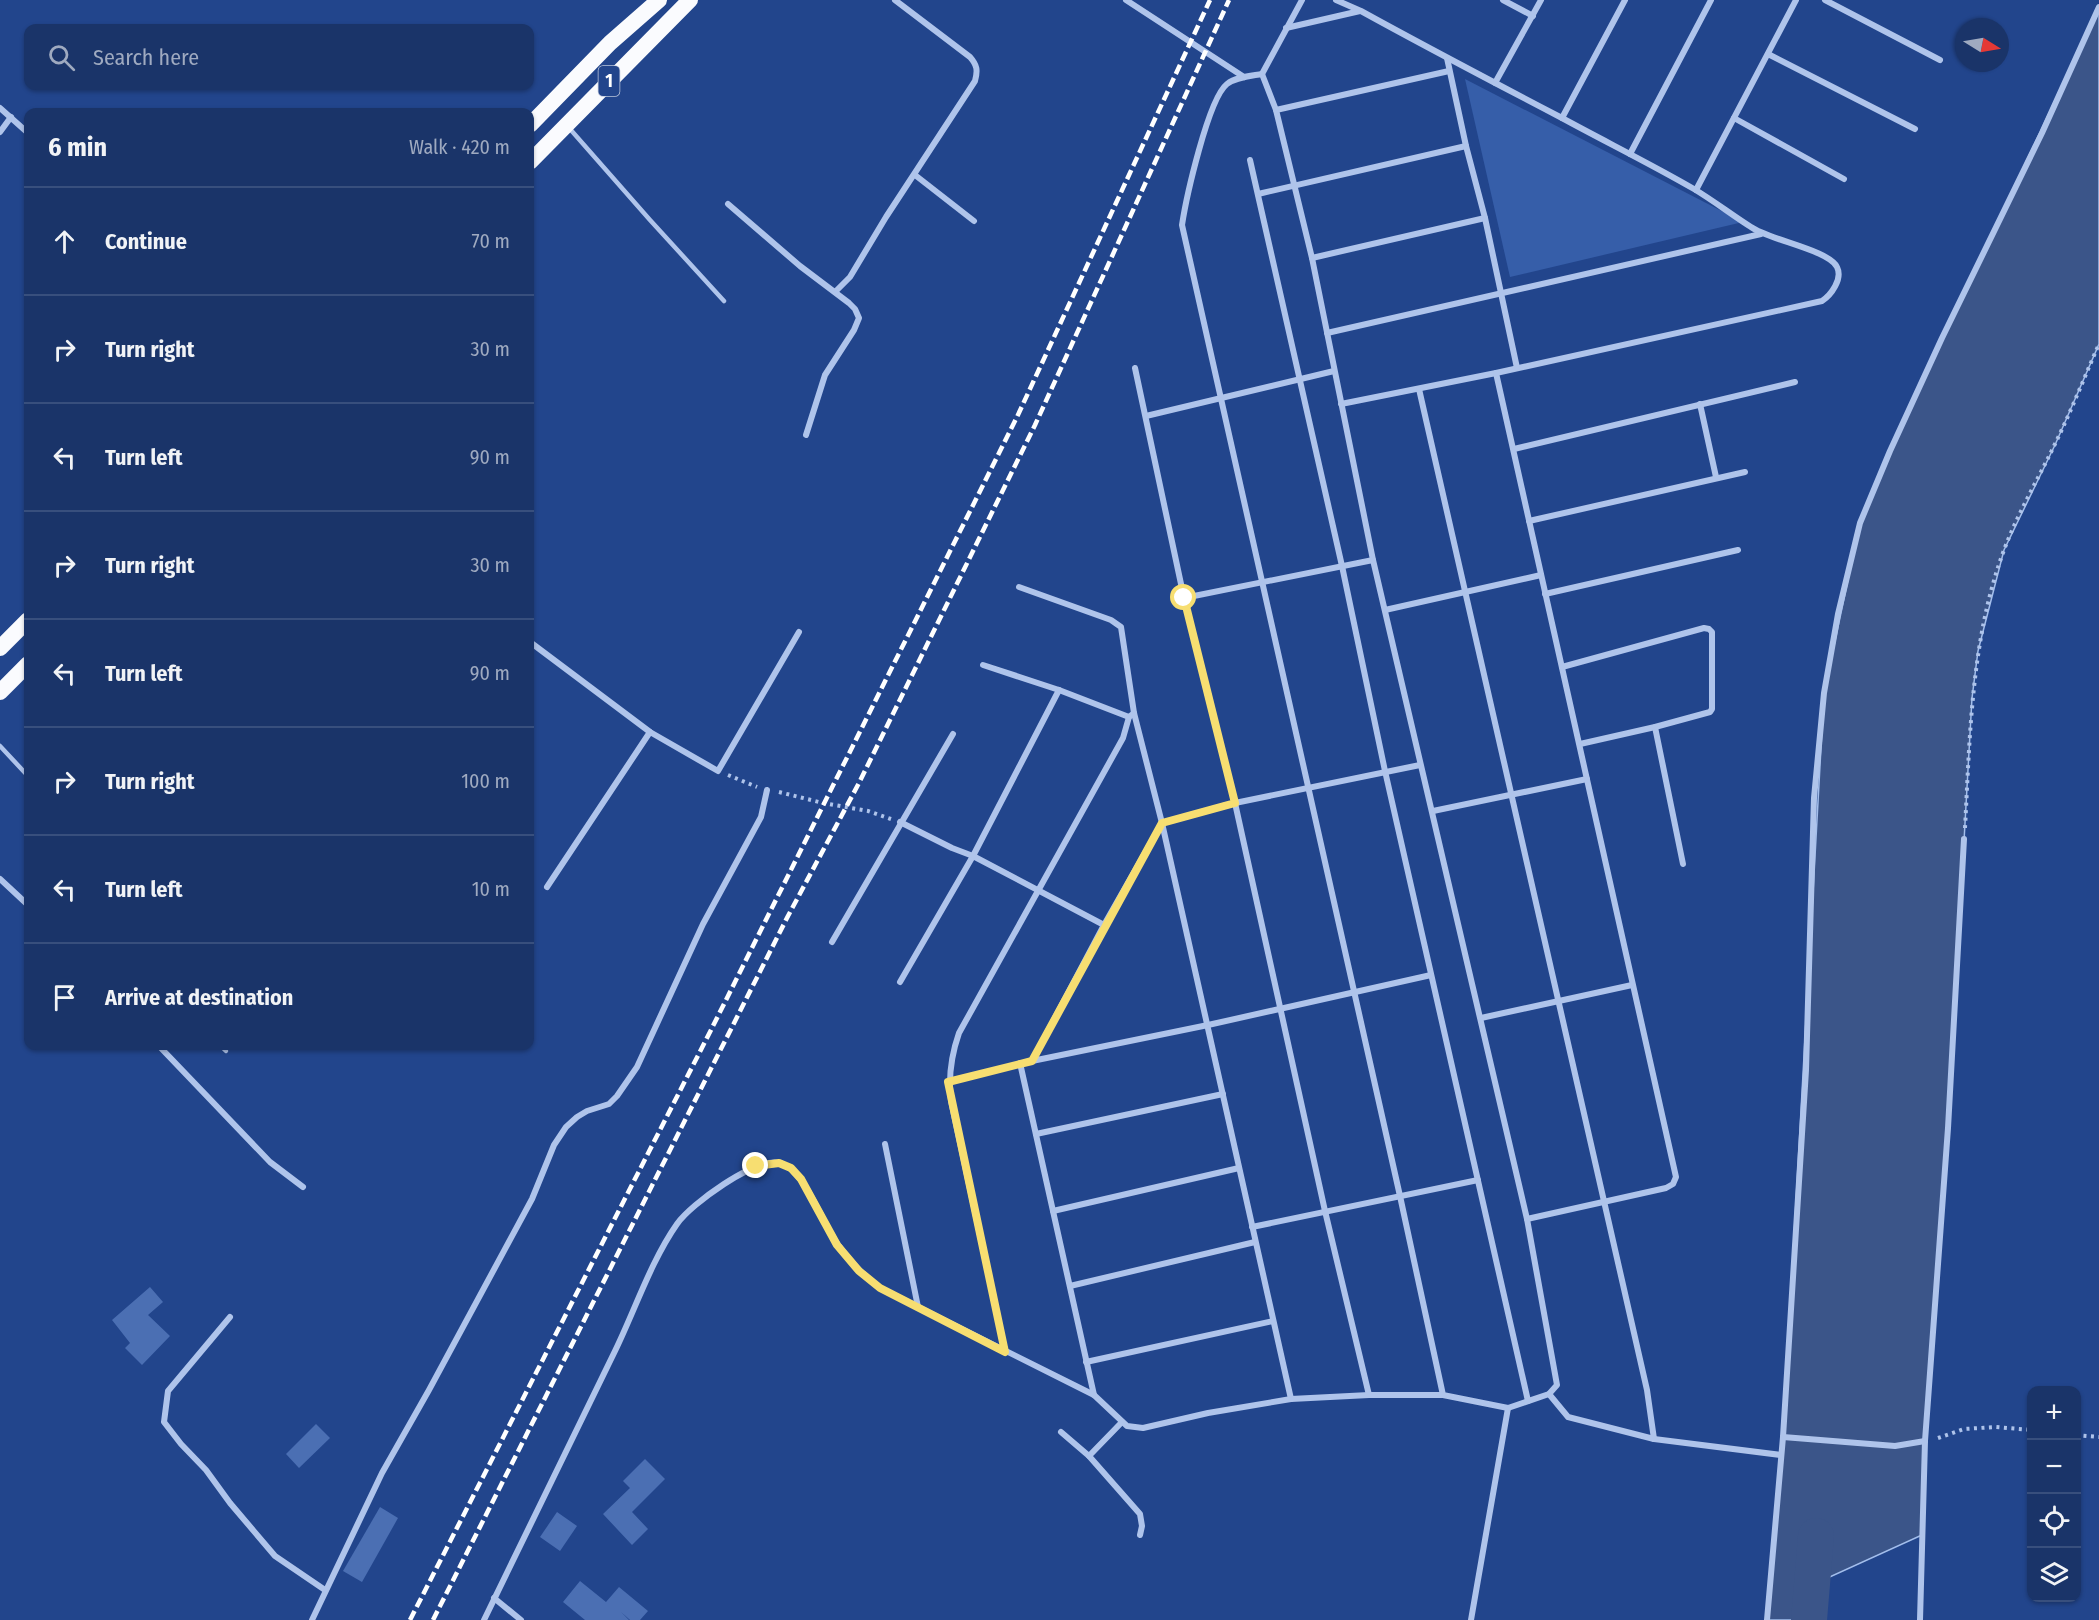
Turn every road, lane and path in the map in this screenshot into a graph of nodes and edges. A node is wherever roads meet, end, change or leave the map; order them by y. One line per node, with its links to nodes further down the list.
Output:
1 (659, 0): 29 (highway, 1)
2 (690, 0): 30 (highway, 1)
3 (895, 0): 38 (street)
4 (1126, 0): 22 (street)
5 (1302, 0): 16 (street)
6 (1336, 0): 14 (street)
7 (1503, 0): 15 (street)
8 (1541, 0): 15 (street)
9 (1625, 0): 27 (street)
10 (1710, 0): 35 (street)
11 (1796, 0): 17 (street)
12 (1825, 0): 19 (street)
13 (2099, 7): 158 (street)
14 (1361, 11): 16 (street); 18 (street)
15 (1533, 16): 23 (street)
16 (1286, 28): 21 (street)
17 (1768, 54): 28 (street); 32 (street)
18 (1447, 58): 20 (street); 23 (street)
19 (1940, 60)
20 (1449, 71): 25 (street); 34 (street)
21 (1262, 74): 22 (street); 25 (street)
22 (1244, 77): 60 (street)
23 (1495, 83): 27 (street)
24 (0, 108): 26 (street)
25 (1276, 110): 40 (street)
26 (11, 117): 31 (street); 33 (street)
27 (1562, 118): 35 (street)
28 (1734, 118): 39 (street); 41 (street)
29 (534, 121)
30 (566, 124): 36 (highway, 1); 50 (lane)
31 (24, 129)
32 (1915, 129)
33 (0, 132)
34 (1466, 146): 40 (street); 44 (street)
35 (1630, 154): 41 (street)
36 (534, 158)
37 (1250, 160): 42 (street)
38 (915, 175): 45 (street); 48 (street)
39 (1844, 179)
40 (1294, 184): 42 (street); 47 (street)
41 (1696, 190): 46 (street)
42 (1258, 194): 57 (street)
43 (728, 204): 48 (street)
44 (1485, 218): 47 (street); 49 (street)
45 (974, 221)
46 (1761, 234): 49 (street); 54 (street)
47 (1312, 258): 51 (street)
48 (836, 292): 64 (street)
49 (1502, 293): 51 (street); 54 (street)
50 (724, 301)
51 (1327, 333): 55 (street)
52 (2099, 344): 106 (path)
53 (1135, 368): 63 (street)
54 (1517, 368): 56 (street)
55 (1334, 371): 57 (street); 61 (street)
56 (1496, 372): 59 (street); 65 (street)
57 (1299, 381): 60 (street); 71 (street)
58 (1795, 382): 62 (street)
59 (1419, 389): 61 (street); 75 (street)
60 (1222, 399): 63 (street); 73 (street)
61 (1341, 404): 70 (street)
62 (1700, 404): 65 (street); 67 (street)
63 (1146, 416): 77 (street)
64 (806, 435)
65 (1514, 449): 68 (street)
66 (1744, 472): 67 (street)
67 (1716, 477): 68 (street)
68 (1529, 521): 72 (street)
69 (1738, 550): 76 (street)
70 (1373, 560): 71 (street); 78 (street)
71 (1342, 566): 73 (street); 96 (street)
72 (1541, 575): 75 (street); 76 (street)
73 (1261, 583): 77 (street); 99 (street)
74 (1019, 587): 88 (street)
75 (1466, 592): 78 (street); 101 (street)
76 (1545, 594): 84 (street)
77 (1184, 598): 102 (street)
78 (1385, 610): 94 (street)
79 (24, 625): 82 (highway)
80 (800, 632): 95 (street)
81 (534, 645): 90 (street)
82 (0, 648)
83 (982, 665): 86 (street)
84 (1562, 667): 89 (street); 92 (street)
85 (24, 668): 87 (highway)
86 (1059, 690): 88 (street); 107 (street)
87 (0, 692)
88 (1132, 715): 105 (street); 111 (street)
89 (1655, 727): 92 (street); 108 (street)
90 (650, 732): 95 (street); 110 (street)
91 (953, 734): 104 (street)
92 (1580, 744): 98 (street)
93 (0, 746): 97 (lane)
94 (1420, 765): 96 (street); 103 (street)
95 (718, 771): 100 (path)
96 (1385, 771): 99 (street); 115 (street)
97 (24, 772)
98 (1587, 779): 101 (street); 117 (street)
99 (1309, 787): 102 (street); 118 (street)
100 (767, 790): 104 (path); 165 (street)
101 (1511, 795): 103 (street); 119 (street)
102 (1235, 803): 105 (street); 120 (street)
103 (1433, 811): 121 (street)
104 (900, 822): 107 (street); 114 (street)
105 (1162, 823): 113 (street); 122 (street)
106 (1965, 839): 161 (street)
107 (973, 856): 111 (street); 116 (street)
108 (1683, 864)
109 (0, 879): 112 (street)
110 (547, 887)
111 (1038, 889): 113 (street); 126 (street)
112 (24, 901)
113 (1104, 925): 124 (street)
114 (832, 942)
115 (1431, 975): 118 (street); 131 (street)
116 (900, 982)
117 (1632, 985): 119 (street); 134 (street)
118 (1354, 991): 120 (street); 133 (street)
119 (1559, 1002): 121 (street); 134 (street)
120 (1281, 1008): 122 (street); 136 (street)
121 (1481, 1018): 137 (street)
122 (1208, 1025): 124 (street); 127 (street)
123 (163, 1050): 132 (street)
124 (1032, 1061): 125 (street)
125 (1020, 1063): 126 (street); 128 (street)
126 (948, 1082): 144 (street)
127 (1223, 1094): 128 (street); 130 (street)
128 (1036, 1134): 135 (street)
129 (885, 1144): 141 (street)
130 (1239, 1168): 135 (street); 138 (street)
131 (1478, 1180): 133 (street); 151 (street)
132 (303, 1187)
133 (1400, 1196): 136 (street); 149 (street)
134 (1604, 1203): 137 (street); 160 (street)
135 (1053, 1211): 140 (street)
136 (1325, 1212): 138 (street); 148 (street)
137 (1527, 1219): 146 (street)
138 (1252, 1227): 139 (street)
139 (1256, 1242): 140 (street); 143 (street)
140 (1070, 1286): 145 (street)
141 (918, 1307): 144 (street); 166 (street)
142 (230, 1317): 165 (street)
143 (1273, 1322): 145 (street); 150 (street)
144 (1005, 1352): 147 (street)
145 (1086, 1362): 147 (street)
146 (1549, 1394): 151 (street); 160 (street)
147 (1094, 1395): 153 (street)
148 (1369, 1395): 149 (street); 150 (street)
149 (1443, 1395): 152 (street)
150 (1291, 1399): 153 (street)
151 (1528, 1401): 152 (street)
152 (1508, 1408): 170 (street)
153 (1122, 1422): 163 (street)
154 (2027, 1431): 156 (path)
155 (1061, 1432): 163 (street)
156 (1948, 1435)
157 (2081, 1435): 159 (path)
158 (1783, 1437): 161 (street); 162 (street)
159 (2099, 1437)
160 (1654, 1439): 162 (street)
161 (1925, 1441): 172 (street)
162 (1781, 1455): 171 (street)
163 (1089, 1456): 164 (street)
164 (1140, 1535)
165 (325, 1590): 167 (street)
166 (494, 1598): 168 (street); 169 (street)
167 (312, 1620)
168 (484, 1620)
169 (521, 1620)
170 (1472, 1620)
171 (1767, 1620)
172 (1920, 1620)

